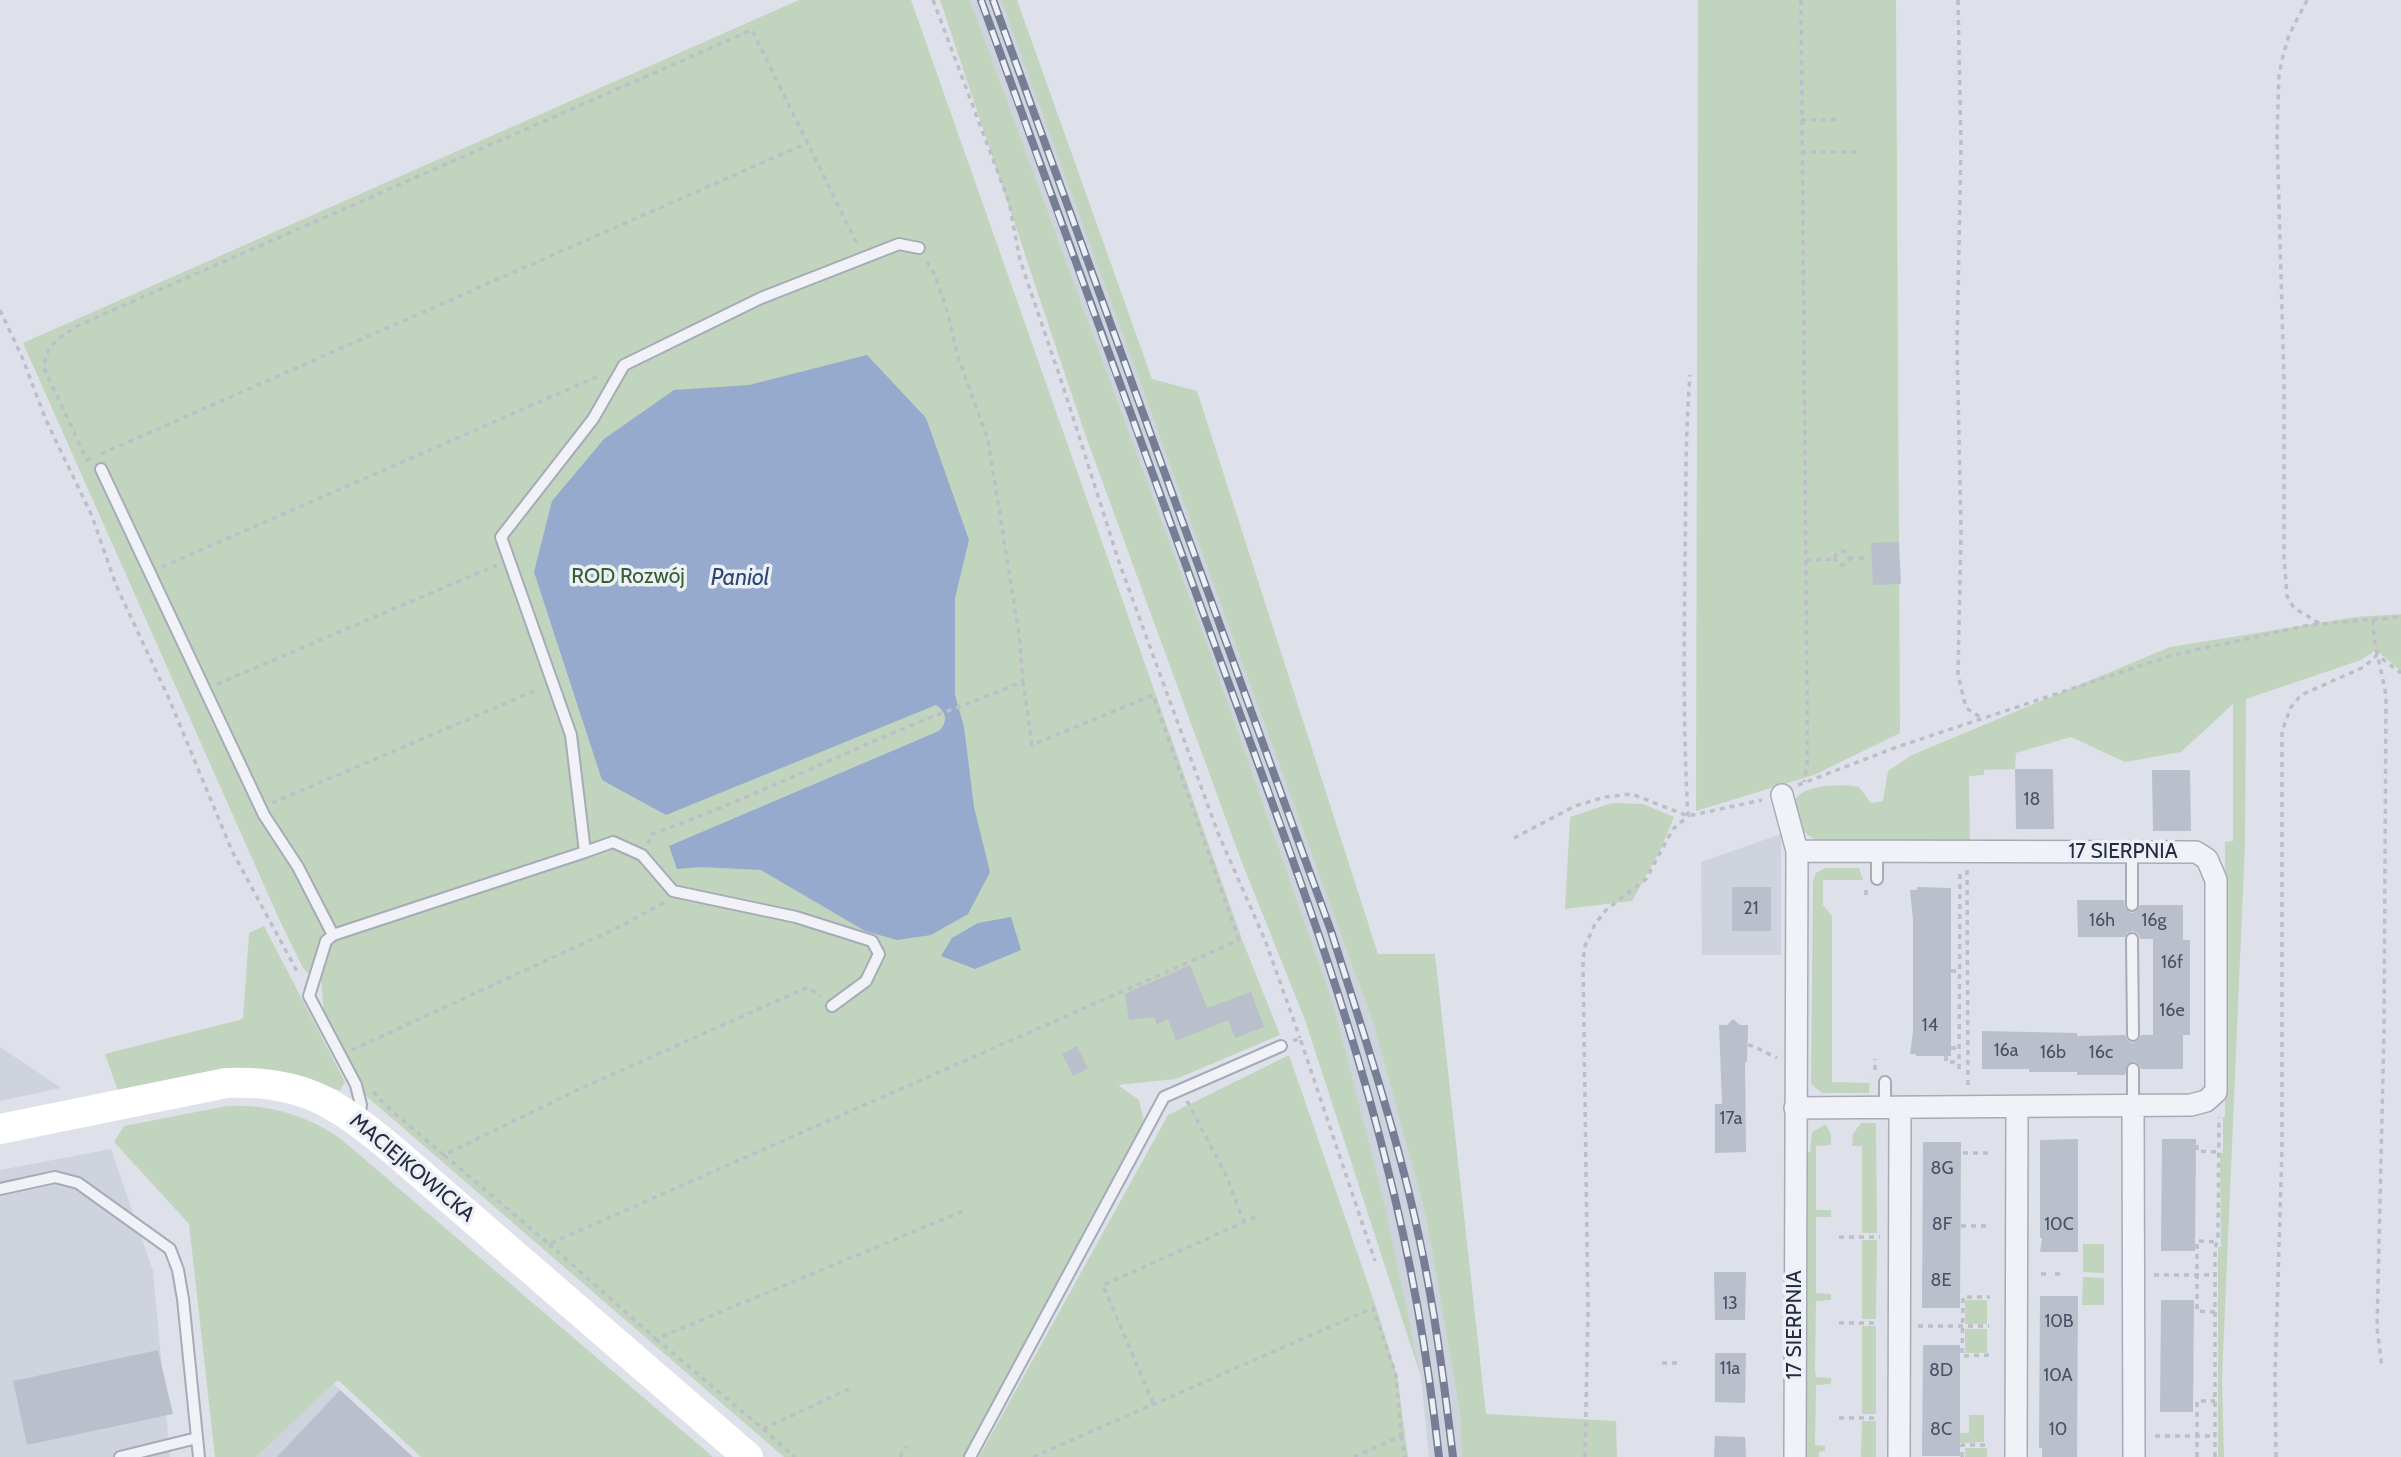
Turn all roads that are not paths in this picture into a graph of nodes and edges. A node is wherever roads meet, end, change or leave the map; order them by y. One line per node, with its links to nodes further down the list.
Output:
1 (919, 248): 6 (lane)
2 (101, 468): 10 (lane)
3 (1782, 795): 4 (street, 17 SIERPNIA)
4 (1797, 851): 7 (street, 17 SIERPNIA); 18 (street, 17 SIERPNIA)
5 (2132, 851): 7 (street, 17 SIERPNIA); 9 (lane); 17 (street, 17 SIERPNIA)
6 (585, 852): 10 (lane); 12 (lane)
7 (1877, 852): 8 (lane)
8 (1877, 878)
9 (2132, 905)
10 (333, 935): 21 (lane)
11 (2132, 939): 13 (lane)
12 (832, 1006)
13 (2133, 1035)
14 (1281, 1046): 28 (lane)
15 (2133, 1069): 17 (lane)
16 (1885, 1082): 19 (lane)
17 (2133, 1105): 20 (street, 17 SIERPNIA); 32 (street)
18 (1795, 1108): 19 (street, 17 SIERPNIA); 29 (street, 17 SIERPNIA)
19 (1893, 1108): 20 (street, 17 SIERPNIA); 30 (street)
20 (2017, 1108): 31 (street)
21 (359, 1121): 22 (street, MACIEJKOWICKA); 27 (street, MACIEJKOWICKA)
22 (0, 1129)
23 (0, 1189): 24 (lane)
24 (197, 1438): 25 (lane); 26 (lane)
25 (120, 1457)
26 (199, 1457)
27 (748, 1457)
28 (970, 1457)
29 (1795, 1457)
30 (1899, 1457)
31 (2016, 1457)
32 (2134, 1457)

